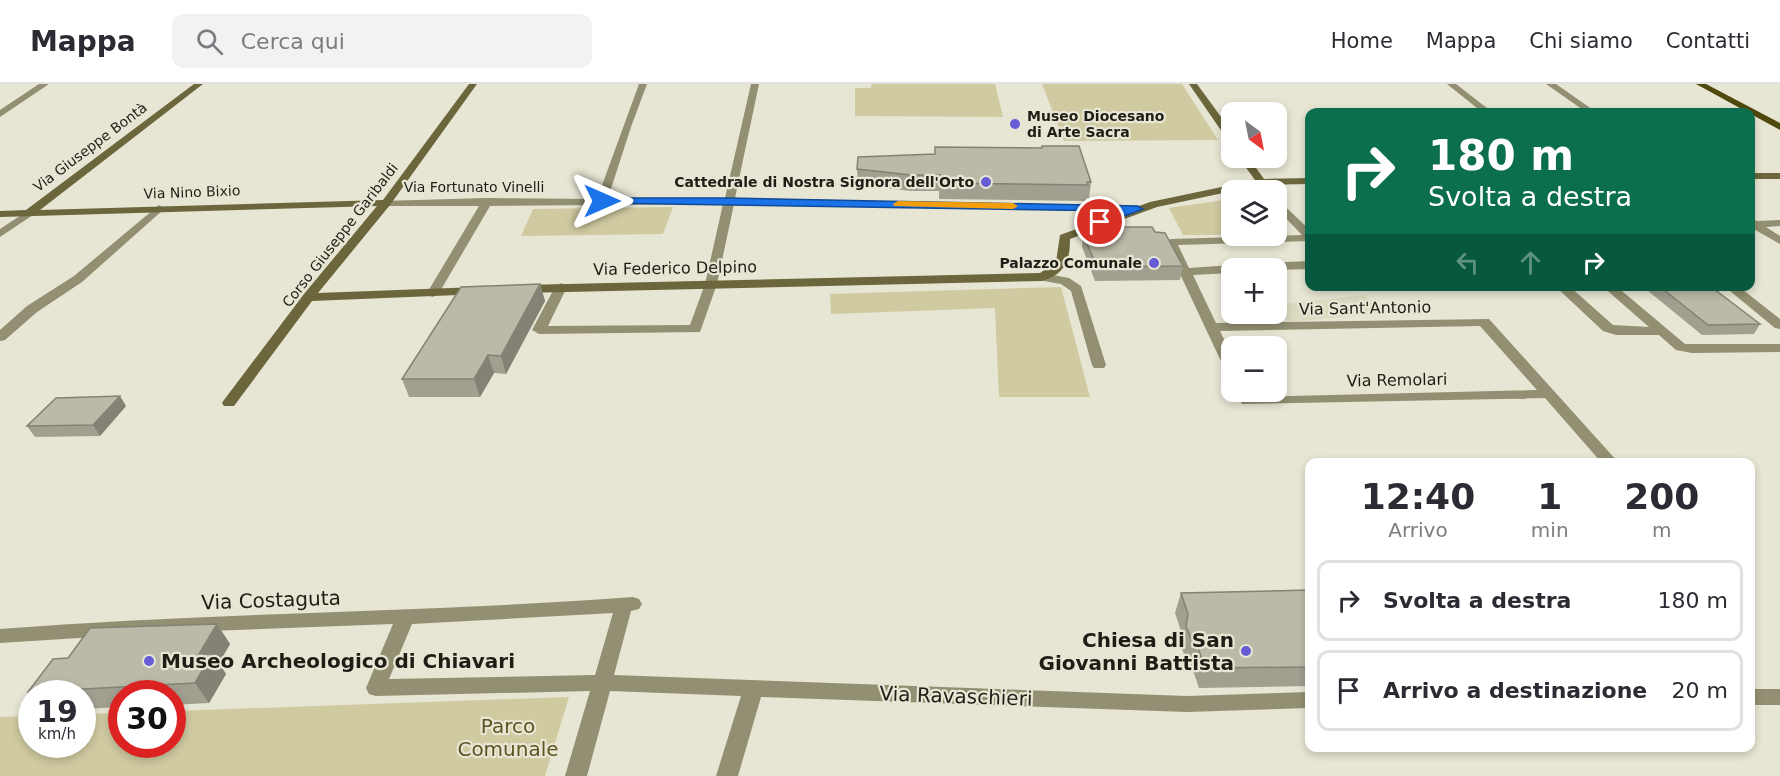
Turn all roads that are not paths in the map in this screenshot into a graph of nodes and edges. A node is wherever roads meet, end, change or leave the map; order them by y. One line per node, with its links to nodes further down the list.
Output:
1 (45, 84): 13 (street)
2 (199, 84): 28 (street, Via Giuseppe Bontà)
3 (473, 84): 25 (street, Corso Giuseppe Garibaldi)
4 (644, 84): 23 (street)
5 (755, 84): 24 (street)
6 (1193, 84): 15 (street)
7 (1450, 84): 10 (street)
8 (1550, 84): 11 (street)
9 (1700, 84): 12 (main road)
10 (1481, 108)
11 (1586, 108)
12 (1745, 108)
13 (0, 114)
14 (1755, 114): 16 (main road)
15 (1221, 124)
16 (1780, 127)
17 (1755, 176): 18 (street)
18 (1780, 176)
19 (1305, 182): 20 (street)
20 (1287, 184)
21 (1221, 194): 27 (street)
22 (487, 201): 23 (street, Via Fortunato Vinelli); 25 (street, Via Fortunato Vinelli); 50 (street)
23 (602, 201): 24 (street, Via Fortunato Vinelli)
24 (729, 201): 27 (street, Via Fortunato Vinelli); 43 (street)
25 (386, 203): 26 (street, Via Nino Bixio); 51 (street, Corso Giuseppe Garibaldi)
26 (159, 208): 28 (street, Via Nino Bixio); 55 (street)
27 (1138, 209): 42 (street)
28 (29, 213): 30 (street, Via Nino Bixio); 35 (street, Via Giuseppe Bontà)
29 (1287, 213): 34 (street)
30 (0, 214)
31 (1755, 223): 32 (street)
32 (1780, 223)
33 (1755, 225): 37 (street)
34 (1305, 232)
35 (0, 234)
36 (1305, 237): 41 (street)
37 (1780, 241)
38 (1305, 265): 39 (street)
39 (1287, 266)
40 (1221, 270): 41 (street)
41 (1185, 272): 53 (street)
42 (1042, 277): 43 (street, Via Federico Delpino); 58 (street)
43 (711, 284): 44 (street, Via Federico Delpino); 44 (street)
44 (561, 287): 45 (street, Via Federico Delpino)
45 (515, 289)
46 (492, 291): 50 (street)
47 (1567, 291): 54 (street)
48 (1614, 291): 54 (street)
49 (1736, 291): 52 (street)
50 (433, 293): 51 (street)
51 (308, 297): 61 (street, Corso Giuseppe Garibaldi)
52 (1780, 325)
53 (1210, 327): 57 (street); 59 (street, Via Sant'Antonio)
54 (1661, 331): 56 (street)
55 (0, 337)
56 (1780, 348)
57 (1221, 350)
58 (1099, 365)
59 (1548, 394): 60 (street, Via Remolari); 62 (street)
60 (1287, 396)
61 (229, 403)
62 (1606, 458)
63 (405, 619): 64 (street, Via Costaguta); 65 (street, Via Ravaschieri); 65 (street, Via Costaguta)
64 (0, 636)
65 (603, 683): 66 (street, Via Ravaschieri); 70 (street)
66 (753, 689): 69 (street, Via Ravaschieri); 71 (street)
67 (1755, 697): 68 (street)
68 (1780, 697)
69 (1305, 700)
70 (576, 776)
71 (727, 776)

